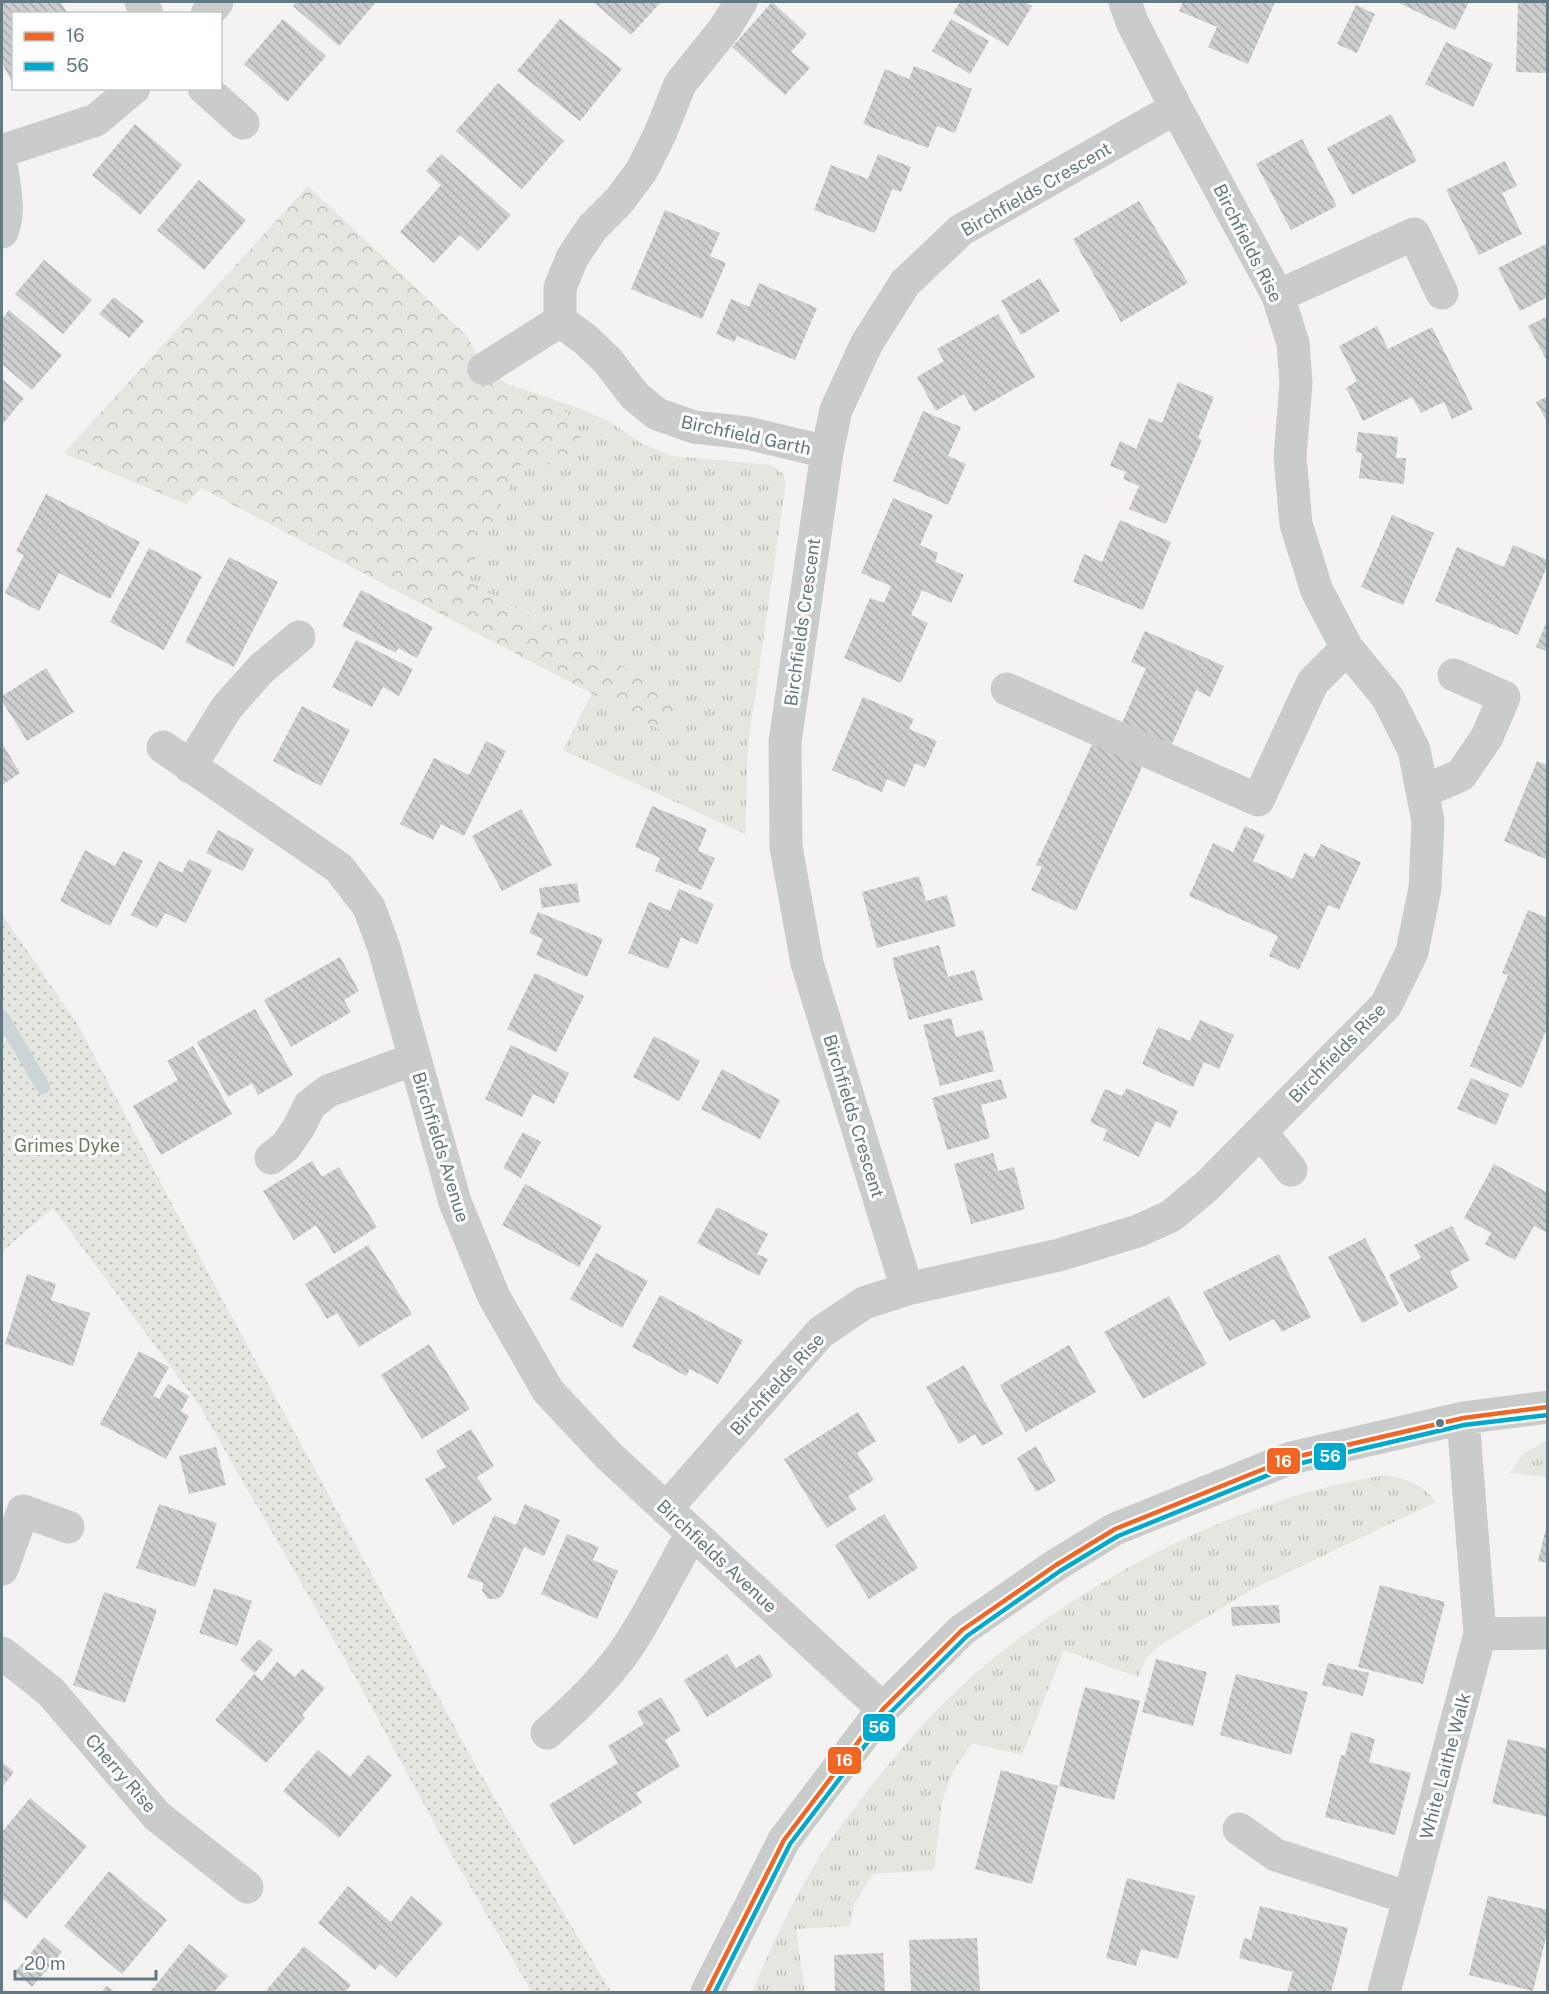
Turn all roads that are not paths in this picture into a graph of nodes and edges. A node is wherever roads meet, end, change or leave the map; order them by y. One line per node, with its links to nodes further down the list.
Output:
1 (741, 2): 12 (street)
2 (1125, 2): 5 (street, Birchfields Rise)
3 (132, 90): 7 (street)
4 (206, 90): 6 (street)
5 (1176, 108): 11 (street, Birchfields Rise); 14 (street, Birchfields Crescent)
6 (243, 123)
7 (2, 151)
8 (2, 170): 9 (street)
9 (2, 232)
10 (1442, 293): 11 (street)
11 (1278, 296): 16 (street, Birchfields Rise)
12 (560, 321): 13 (street); 14 (street, Birchfield Garth)
13 (484, 369)
14 (827, 452): 26 (street, Birchfields Crescent)
15 (299, 638): 20 (street)
16 (1347, 648): 18 (street); 21 (street, Birchfields Rise)
17 (1454, 675): 21 (street)
18 (1007, 689)
19 (162, 747): 20 (street, Birchfields Avenue)
20 (190, 767): 22 (street, Birchfields Avenue)
21 (1422, 792): 23 (street, Birchfields Rise)
22 (414, 1059): 24 (street); 29 (street, Birchfields Avenue)
23 (1261, 1132): 25 (street); 26 (street, Birchfields Rise)
24 (271, 1158)
25 (1291, 1170)
26 (907, 1289): 29 (street, Birchfields Rise)
27 (1548, 1407): 28 (street)
28 (1463, 1418): 34 (street, White Laithe Walk); 36 (street)
29 (666, 1509): 31 (street, Birchfields Avenue)
30 (68, 1527): 32 (street)
31 (692, 1533): 36 (street, Birchfields Avenue); 37 (street)
32 (2, 1569)
33 (1548, 1633): 34 (street)
34 (1480, 1634): 40 (street, White Laithe Walk)
35 (2, 1653): 39 (street, Cherry Rise)
36 (883, 1708): 41 (street)
37 (547, 1733)
38 (1239, 1829): 40 (street)
39 (247, 1887)
40 (1409, 1898): 42 (street, White Laithe Walk)
41 (707, 1992)
42 (1384, 1992)

